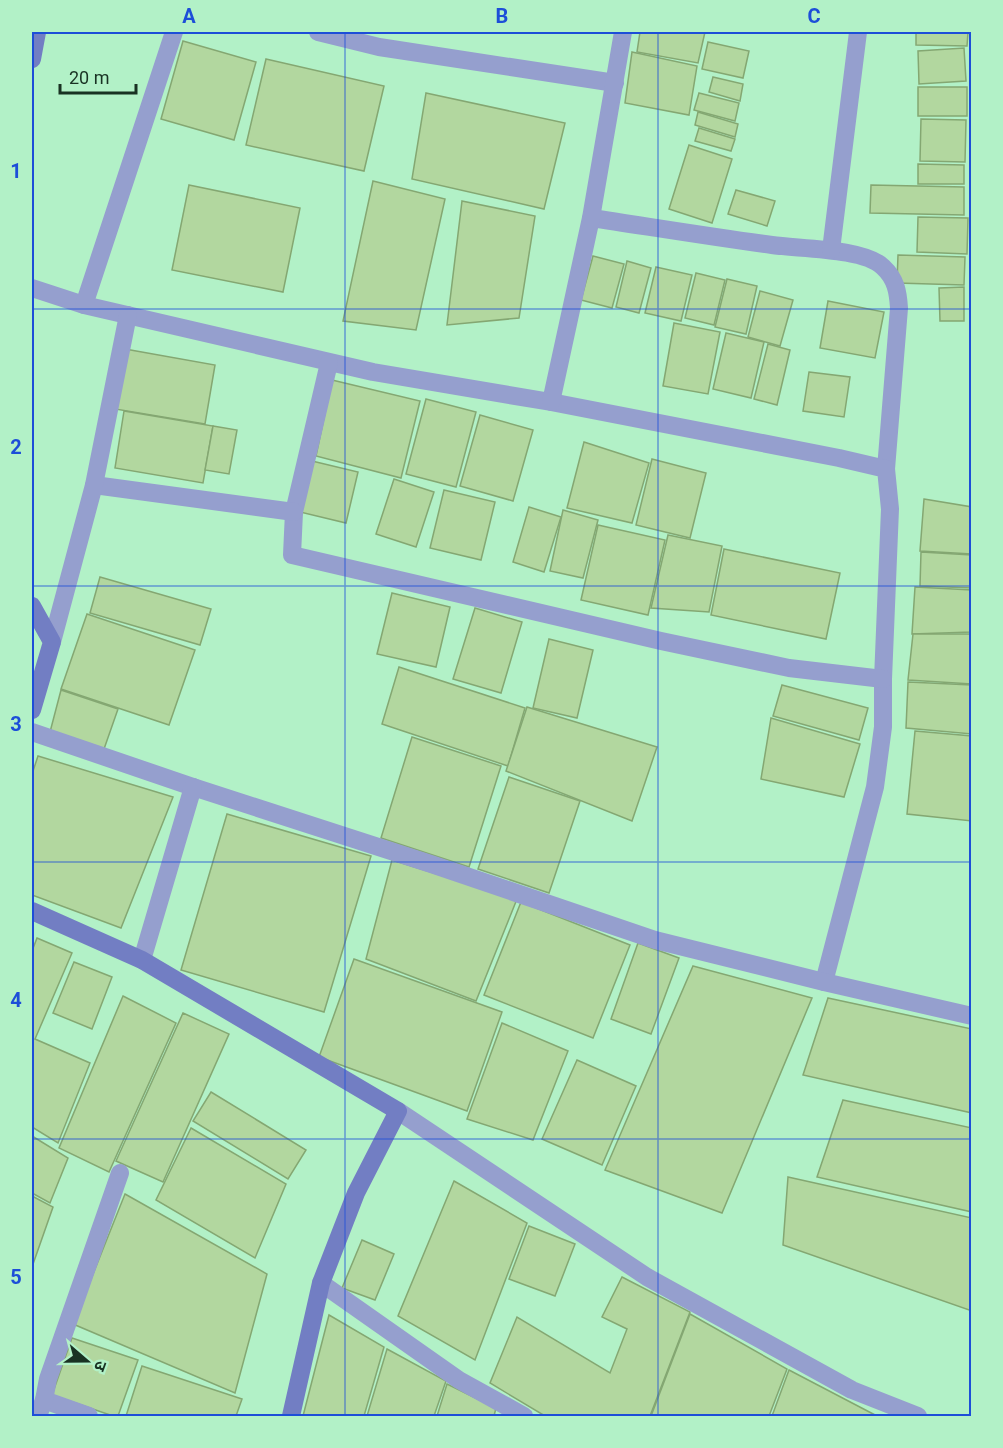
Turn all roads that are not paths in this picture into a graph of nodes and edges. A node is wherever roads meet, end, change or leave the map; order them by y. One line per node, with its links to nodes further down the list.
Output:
1 (37, 32): 7 (street)
2 (174, 32): 12 (street)
3 (318, 32): 6 (street)
4 (623, 32): 8 (street)
5 (858, 32): 10 (street)
6 (380, 39): 8 (street)
7 (32, 59)
8 (615, 83): 9 (street)
9 (591, 218): 10 (street); 15 (street)
10 (831, 250): 16 (street)
11 (32, 288): 12 (street)
12 (84, 305): 13 (street)
13 (128, 315): 14 (street); 17 (street)
14 (329, 363): 15 (street); 18 (street)
15 (551, 402): 16 (street)
16 (886, 469): 21 (street)
17 (94, 485): 18 (street); 20 (street)
18 (294, 512): 21 (street)
19 (32, 606): 20 (street)
20 (52, 642): 22 (street)
21 (883, 679): 27 (street)
22 (32, 710)
23 (32, 732): 24 (street)
24 (193, 787): 26 (street); 27 (street)
25 (32, 911): 26 (street)
26 (142, 960): 29 (street)
27 (824, 982): 28 (street)
28 (972, 1016)
29 (398, 1111): 31 (street); 37 (street)
30 (120, 1173): 32 (street)
31 (321, 1283): 35 (street); 36 (street)
32 (40, 1378): 33 (street)
33 (41, 1408): 34 (street)
34 (89, 1416)
35 (291, 1416)
36 (524, 1416)
37 (918, 1416)

